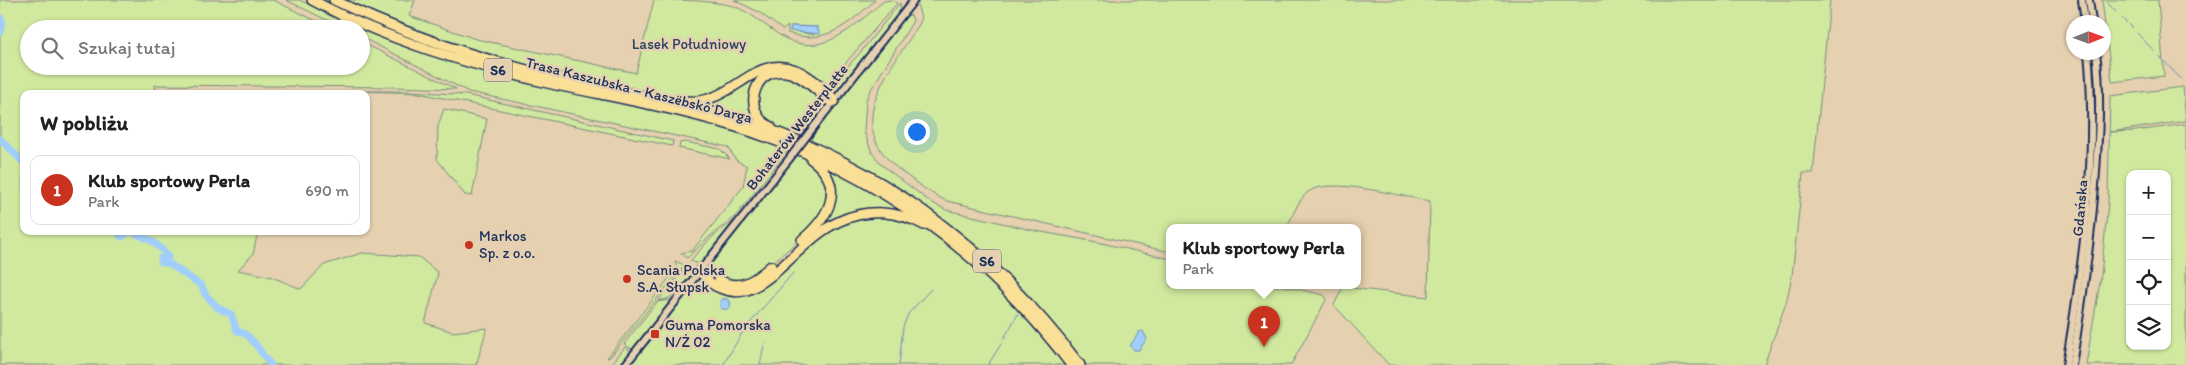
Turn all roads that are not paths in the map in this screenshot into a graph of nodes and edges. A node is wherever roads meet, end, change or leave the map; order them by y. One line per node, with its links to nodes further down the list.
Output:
1 (312, 0): 8 (highway, Trasa Kaszubska – Kaszëbskô Darga / S6)
2 (334, 0): 12 (highway, Trasa Kaszubska – Kaszëbskô Darga / S6)
3 (914, 0): 13 (main road, Bohaterów Westerplatte)
4 (2082, 0): 6 (main road)
5 (2089, 0): 7 (main road)
6 (2084, 15)
7 (2091, 15)
8 (358, 20)
9 (370, 25): 15 (highway, Trasa Kaszubska – Kaszëbskô Darga / S6)
10 (2089, 60): 21 (main road, Gdańska)
11 (2097, 60): 22 (main road, Gdańska)
12 (648, 97): 13 (highway); 14 (highway, Trasa Kaszubska – Kaszëbskô Darga / S6)
13 (834, 102): 14 (highway); 17 (main road, Bohaterów Westerplatte, bridge)
14 (794, 139): 20 (highway, Trasa Kaszubska – Kaszëbskô Darga / S6)
15 (785, 144): 16 (highway, Trasa Kaszubska – Kaszëbskô Darga / S6); 17 (highway)
16 (957, 244): 17 (highway); 19 (highway, Trasa Kaszubska – Kaszëbskô Darga / S6)
17 (700, 270): 18 (main road, Bohaterów Westerplatte)
18 (625, 365)
19 (1071, 365)
20 (1080, 365)
21 (2066, 365)
22 (2072, 365)

